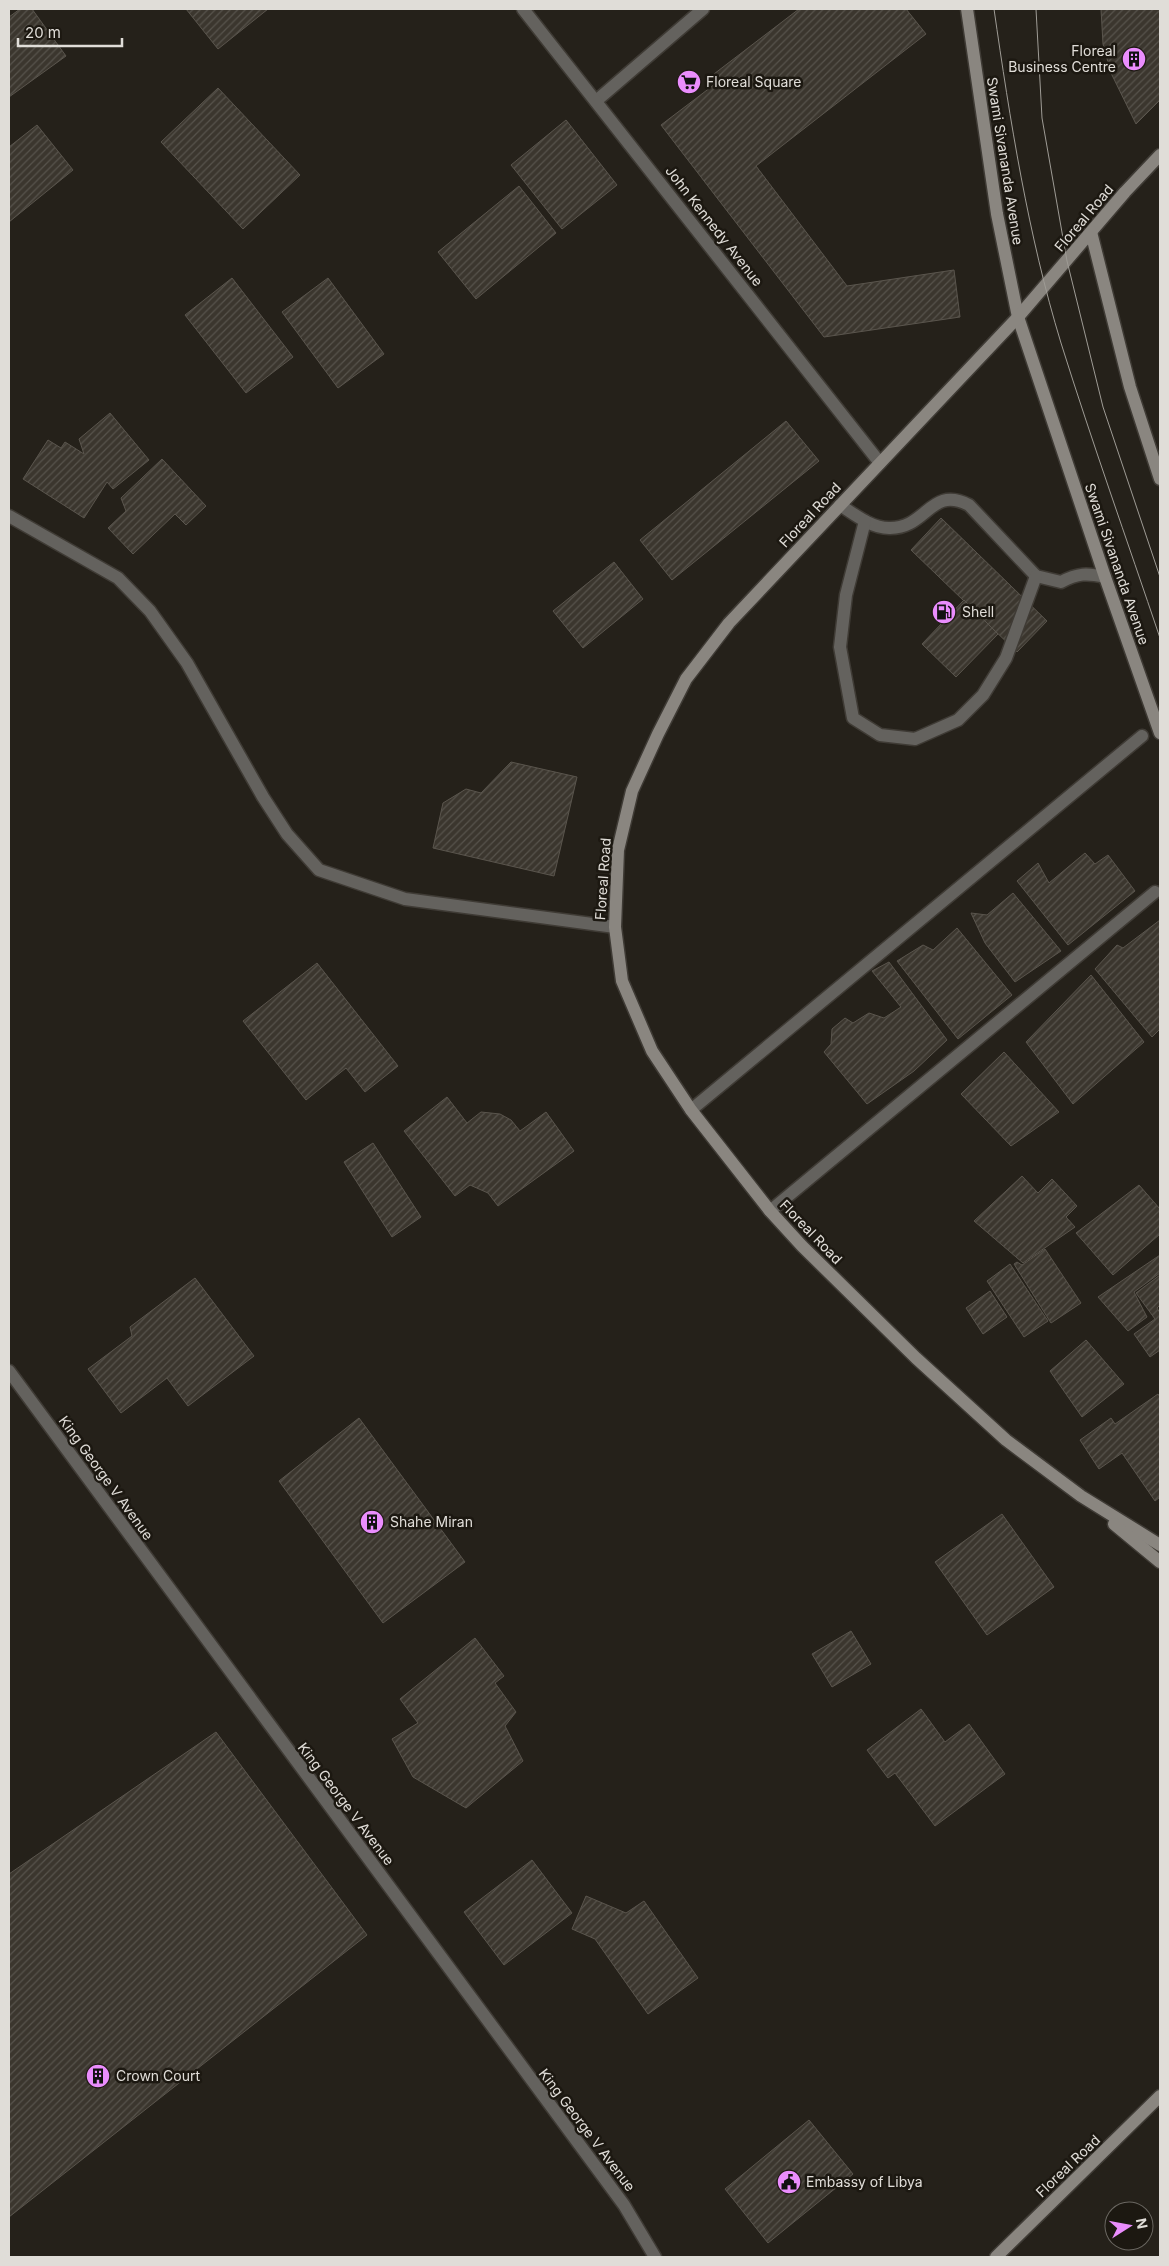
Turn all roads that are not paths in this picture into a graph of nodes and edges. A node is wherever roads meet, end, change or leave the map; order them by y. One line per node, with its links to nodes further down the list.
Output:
1 (523, 9): 4 (street, John Kennedy Avenue)
2 (703, 9): 4 (street)
3 (967, 9): 7 (main road, Swami Sivananda Avenue)
4 (596, 101): 8 (street, John Kennedy Avenue)
5 (1160, 155): 6 (main road, Floreal Road)
6 (1091, 232): 7 (main road, Floreal Road); 9 (main road)
7 (1018, 318): 8 (main road, Floreal Road); 14 (main road, Swami Sivananda Avenue)
8 (880, 463): 10 (main road, Floreal Road)
9 (1160, 479)
10 (840, 505): 12 (street); 18 (main road, Floreal Road)
11 (9, 516): 18 (street)
12 (865, 521): 13 (street); 13 (street)
13 (1036, 576): 14 (street)
14 (1105, 577): 15 (main road, Swami Sivananda Avenue)
15 (1160, 733)
16 (1142, 736): 19 (street)
17 (1155, 892): 20 (street)
18 (615, 927): 19 (main road, Floreal Road)
19 (692, 1110): 20 (main road, Floreal Road)
20 (770, 1211): 22 (main road, Floreal Road)
21 (9, 1371): 26 (street, King George V Avenue)
22 (1081, 1496): 23 (main road, Floreal Road); 24 (main road)
23 (1160, 1545)
24 (1160, 1562)
25 (1160, 2096): 27 (main road, Floreal Road)
26 (655, 2257)
27 (996, 2257)

